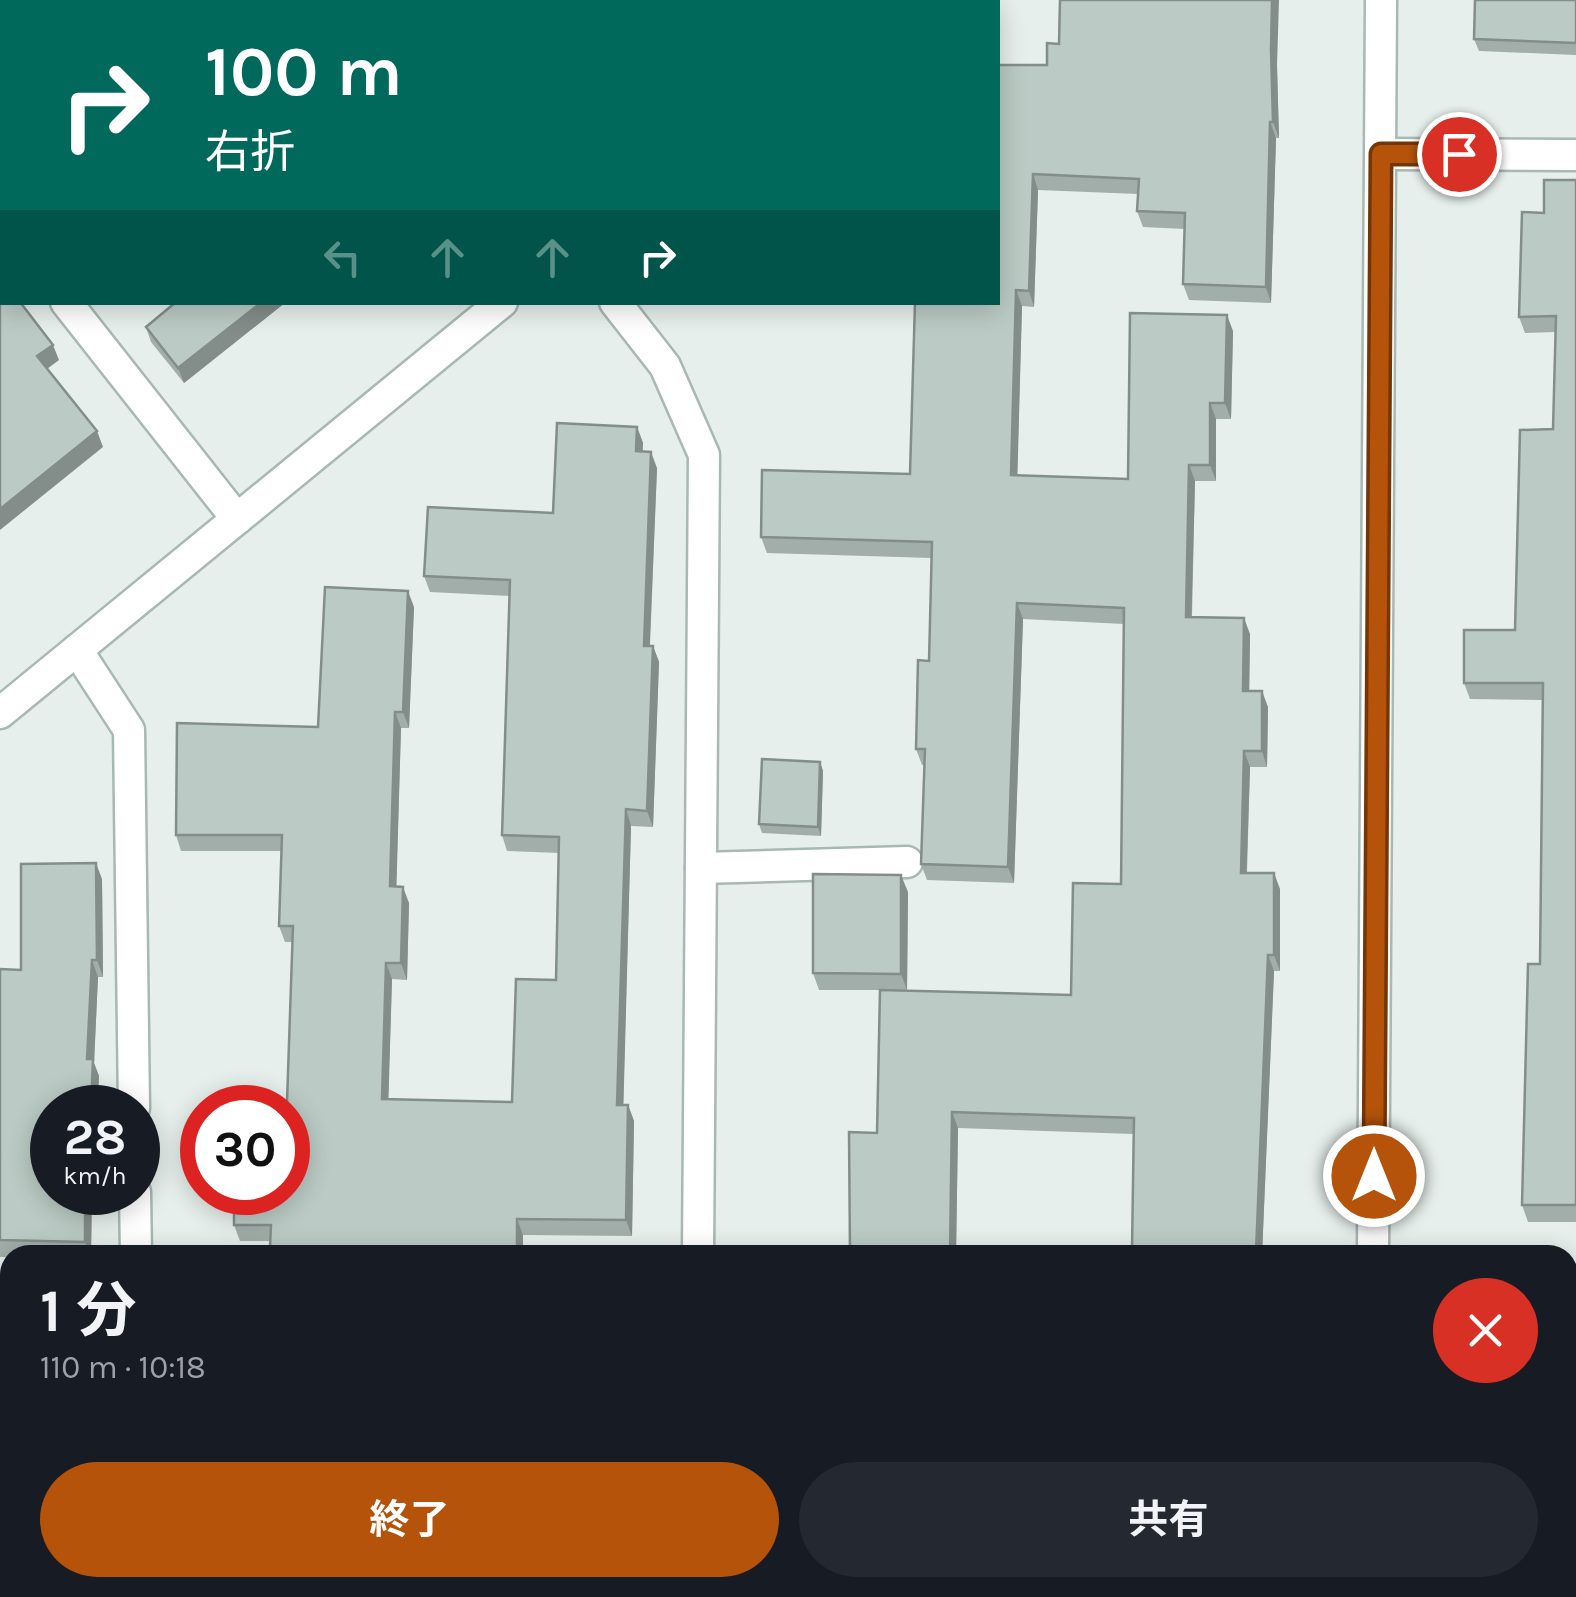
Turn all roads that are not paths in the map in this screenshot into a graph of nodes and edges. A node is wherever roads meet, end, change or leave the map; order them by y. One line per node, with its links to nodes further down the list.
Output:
1 (1381, 0): 2 (street)
2 (1381, 154): 3 (street); 16 (street)
3 (1576, 155)
4 (68, 305): 7 (street)
5 (498, 305): 7 (street)
6 (617, 305): 11 (street)
7 (237, 518): 8 (street)
8 (77, 650): 9 (street); 12 (street)
9 (0, 713)
10 (908, 862): 11 (street)
11 (701, 868): 15 (street)
12 (134, 1085)
13 (136, 1215): 14 (street)
14 (136, 1245)
15 (698, 1245)
16 (1373, 1245)

